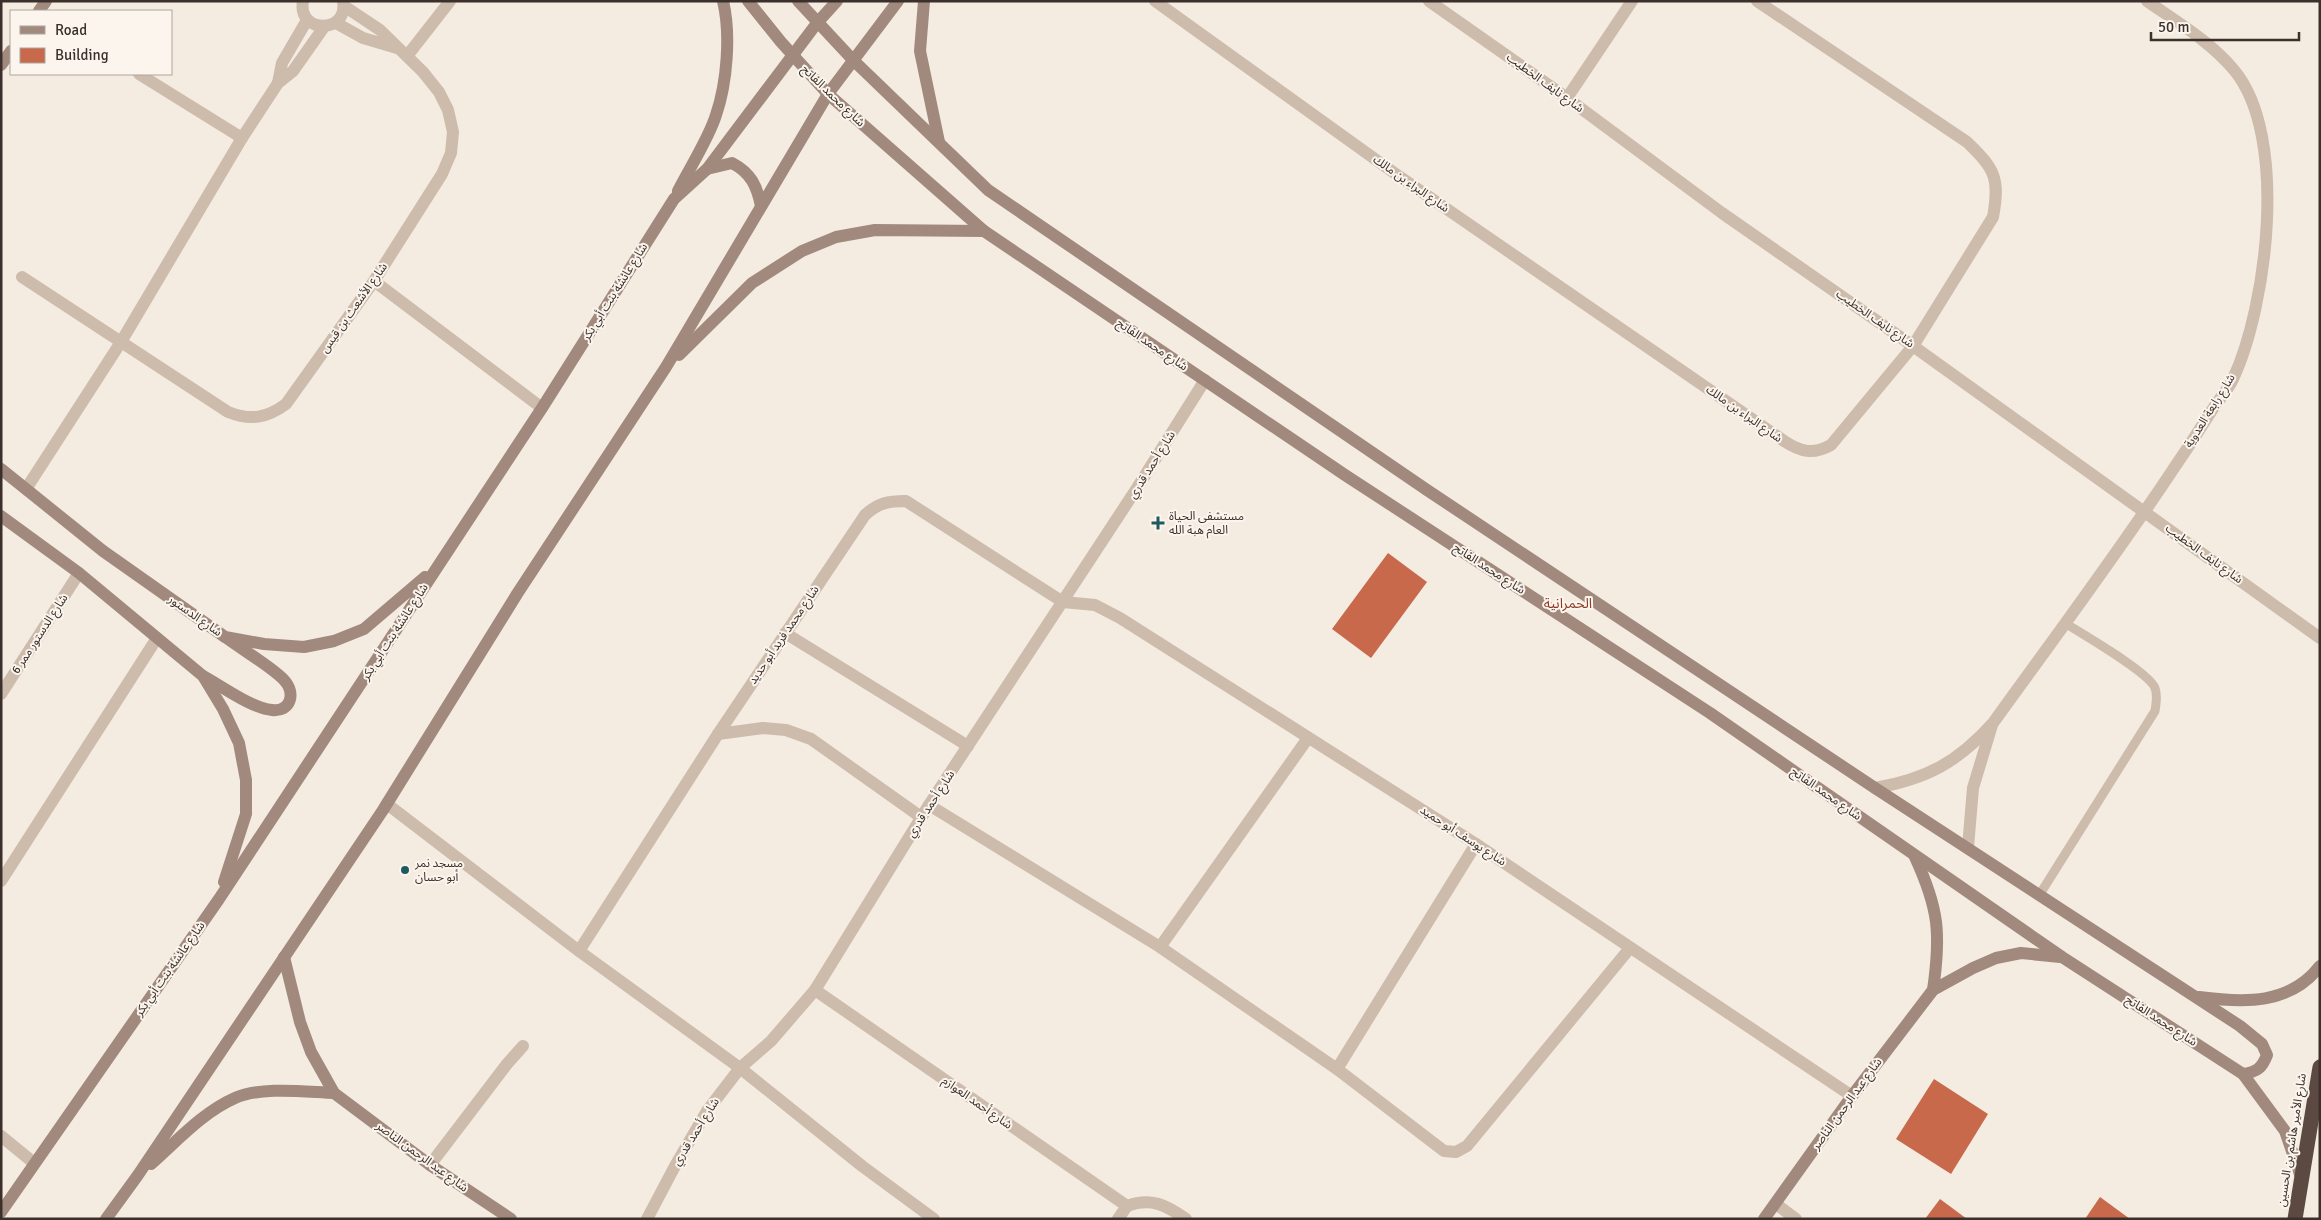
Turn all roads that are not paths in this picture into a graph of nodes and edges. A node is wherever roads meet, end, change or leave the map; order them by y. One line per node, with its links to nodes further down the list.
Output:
1 (450, 1): 19 (street)
2 (723, 1): 30 (main road)
3 (748, 1): 20 (main road, شارع محمد الفاتح)
4 (798, 1): 16 (main road)
5 (837, 1): 16 (main road, شارع عائشة بنت أبي بكر)
6 (898, 1): 21 (main road)
7 (924, 1): 28 (main road)
8 (1156, 1): 36 (street, شارع البراء بن مالك)
9 (1429, 1): 26 (street, شارع نايف الخطيب)
10 (1632, 1): 26 (street)
11 (1757, 1): 36 (street, شارع البراء بن مالك)
12 (2147, 1): 42 (street, شارع رابعة العدوية)
13 (300, 3): 15 (street)
14 (344, 4): 17 (street); 19 (street, شارع الأشعث بن قيس)
15 (307, 20): 17 (street); 24 (street)
16 (817, 23): 20 (main road, شارع عائشة بنت أبي بكر); 21 (main road)
17 (330, 25): 19 (street); 24 (street)
18 (10, 52): 22 (main road)
19 (402, 52): 34 (street, شارع الأشعث بن قيس)
20 (793, 56): 25 (main road, شارع محمد الفاتح); 29 (main road, شارع عائشة بنت أبي بكر)
21 (853, 60): 25 (main road); 28 (main road)
22 (1, 65)
23 (141, 75): 27 (street)
24 (278, 83): 27 (street)
25 (828, 94): 31 (main road); 32 (main road, شارع محمد الفاتح)
26 (1567, 98): 36 (street, شارع نايف الخطيب)
27 (242, 138): 35 (street)
28 (939, 142): 58 (main road)
29 (707, 169): 30 (main road, شارع عائشة بنت أبي بكر); 31 (main road)
30 (674, 199): 39 (main road, شارع عائشة بنت أبي بكر)
31 (761, 206): 37 (main road)
32 (984, 230): 37 (main road); 38 (main road, شارع محمد الفاتح)
33 (22, 277): 35 (street, شارع الأشعث بن قيس)
34 (374, 281): 35 (street, شارع الأشعث بن قيس); 39 (street)
35 (121, 342): 41 (street)
36 (1913, 346): 42 (street, شارع نايف الخطيب)
37 (666, 367): 59 (main road)
38 (1205, 380): 46 (street, شارع أحمد قدري); 64 (main road, شارع محمد الفاتح)
39 (542, 408): 44 (main road, شارع عائشة بنت أبي بكر)
40 (1, 469): 41 (main road, شارع الدستور)
41 (26, 489): 49 (main road, شارع الدستور)
42 (2146, 511): 47 (street, شارع رابعة العدوية); 51 (street, شارع نايف الخطيب)
43 (1, 516): 45 (main road)
44 (435, 569): 49 (main road, شارع الدستور); 67 (main road, شارع عائشة بنت أبي بكر)
45 (79, 573): 50 (main road); 53 (street, شارع الدستور ممر 6)
46 (1063, 602): 48 (street, شارع محمد فريد أبو حديد); 56 (street, شارع يوسف أبو حميد); 57 (street, شارع أحمد قدري)
47 (2065, 623): 54 (street, شارع رابعة العدوية); 66 (lane)
48 (785, 633): 55 (street, شارع محمد فريد أبو حديد); 57 (street)
49 (225, 637): 52 (main road)
50 (157, 638): 52 (main road); 65 (street)
51 (2320, 638)
52 (203, 676): 67 (main road)
53 (1, 694)
54 (1993, 723): 58 (street, شارع رابعة العدوية); 63 (street, شارع رابعة العدوية)
55 (718, 734): 61 (street); 70 (street, شارع محمد فريد أبو حديد)
56 (1308, 738): 62 (street, شارع يوسف أبو حميد); 68 (street)
57 (968, 746): 60 (street, شارع أحمد قدري)
58 (1875, 788): 63 (main road)
59 (387, 804): 70 (street); 71 (main road)
60 (929, 805): 61 (street, شارع أحمد قدري); 68 (street)
61 (922, 817): 74 (street, شارع أحمد قدري)
62 (1476, 844): 69 (street, شارع يوسف أبو حميد); 80 (street)
63 (1968, 847): 66 (main road)
64 (1914, 855): 72 (main road, شارع محمد الفاتح); 75 (main road)
65 (1, 881)
66 (2040, 894): 76 (main road)
67 (219, 898): 85 (main road, شارع عائشة بنت أبي بكر)
68 (1160, 947): 80 (street)
69 (1630, 948): 80 (street); 83 (street, شارع يوسف أبو حميد)
70 (579, 951): 79 (street)
71 (284, 957): 82 (main road, شارع عبد الرحمن الناصر); 87 (main road)
72 (2062, 957): 75 (main road, شارع عبد الرحمن الناصر); 81 (main road, شارع محمد الفاتح)
73 (2320, 966): 76 (main road)
74 (815, 990): 79 (street, شارع أحمد قدري); 90 (street, شارع أحمد العوازم)
75 (1933, 990): 83 (main road, شارع عبد الرحمن الناصر)
76 (2197, 996): 81 (main road)
77 (523, 1046): 86 (street)
78 (2320, 1067): 88 (highway, شارع الأمير هاشم بن الحسين)
79 (740, 1068): 94 (street, شارع أحمد قدري); 95 (street)
80 (1337, 1069)
81 (2243, 1074): 88 (main road, شارع محمد الفاتح)
82 (334, 1093): 86 (main road, شارع عبد الرحمن الناصر); 87 (main road)
83 (1852, 1096): 89 (main road, شارع عبد الرحمن الناصر)
84 (1, 1136): 85 (street)
85 (34, 1163): 91 (main road, شارع عائشة بنت أبي بكر)
86 (430, 1165): 93 (main road, شارع عبد الرحمن الناصر)
87 (138, 1175): 92 (main road)
88 (2301, 1178): 100 (highway, شارع الأمير هاشم بن الحسين)
89 (1776, 1204): 98 (main road, شارع عبد الرحمن الناصر); 99 (street)
90 (1127, 1206): 96 (street); 97 (street)
91 (1, 1212)
92 (106, 1219)
93 (511, 1219)
94 (647, 1219)
95 (934, 1219)
96 (1118, 1219)
97 (1186, 1219)
98 (1764, 1219)
99 (1796, 1219)
100 (2295, 1219)

